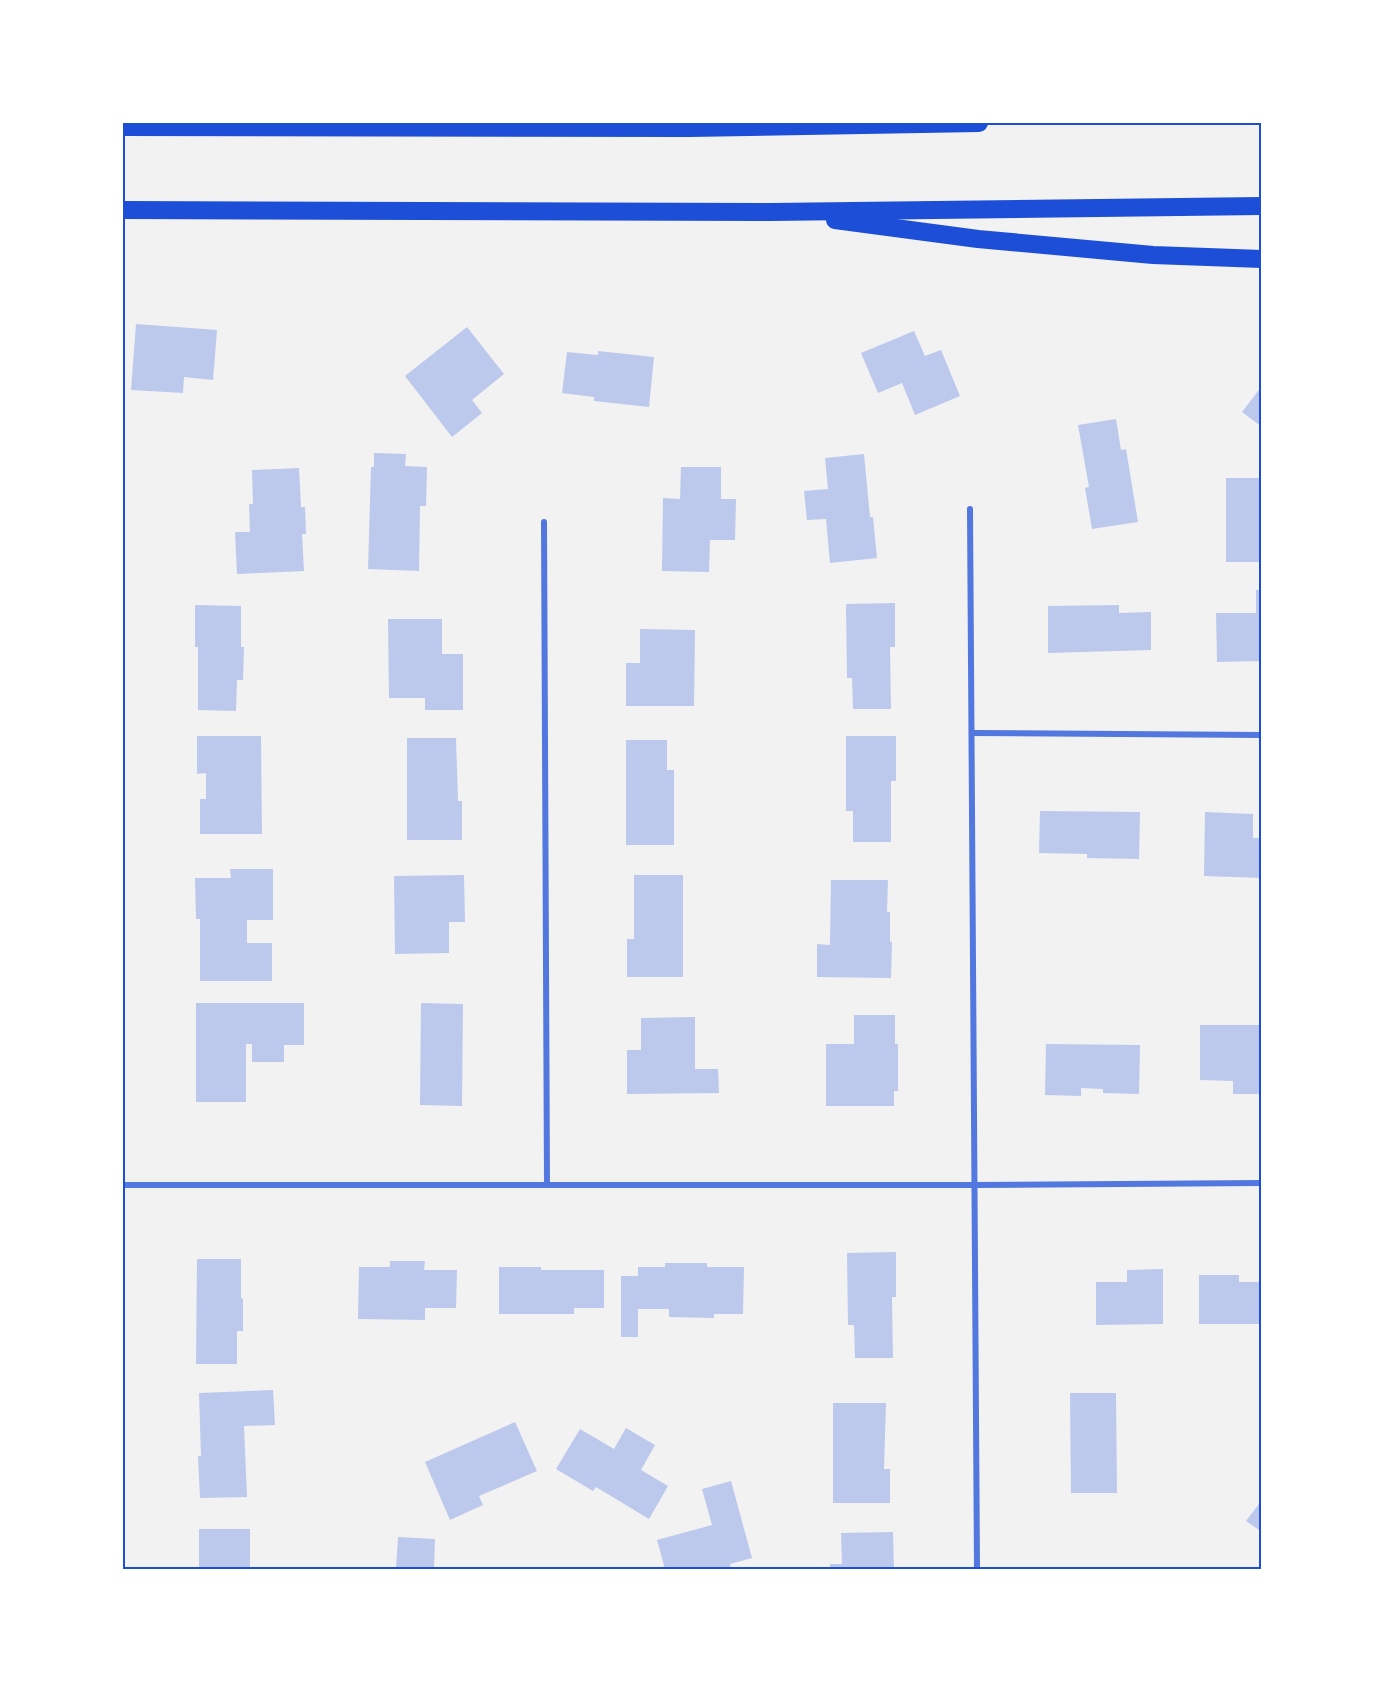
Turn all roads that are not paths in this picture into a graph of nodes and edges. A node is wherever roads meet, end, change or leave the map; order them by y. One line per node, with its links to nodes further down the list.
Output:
1 (979, 123): 2 (highway)
2 (123, 127)
3 (1262, 206): 5 (highway)
4 (123, 210): 5 (highway)
5 (770, 212): 6 (highway)
6 (1262, 259)
7 (970, 509): 9 (street)
8 (544, 522): 13 (street)
9 (973, 733): 10 (street); 14 (street)
10 (1262, 735)
11 (1262, 1183): 14 (street)
12 (123, 1185): 13 (street)
13 (548, 1185): 14 (street)
14 (975, 1185): 15 (street)
15 (977, 1569)

